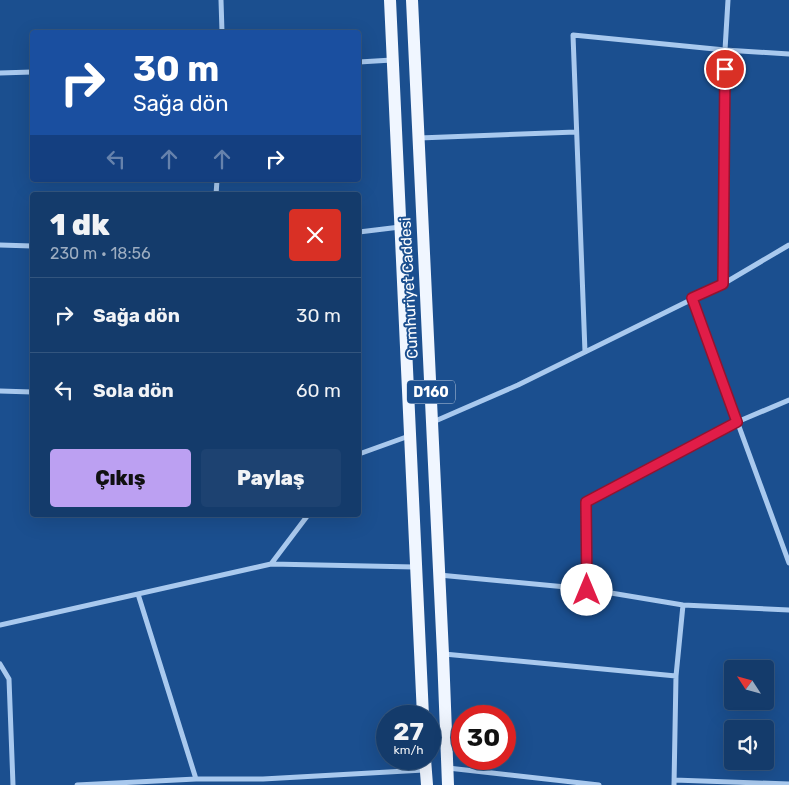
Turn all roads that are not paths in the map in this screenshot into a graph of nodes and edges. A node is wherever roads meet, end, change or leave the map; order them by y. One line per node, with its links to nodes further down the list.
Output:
1 (221, 0): 5 (street)
2 (390, 0): 8 (main road, Cumhuriyet Caddesi / D160)
3 (412, 0): 13 (main road, Cumhuriyet Caddesi / D160)
4 (728, 0): 6 (street)
5 (222, 30)
6 (725, 50): 7 (street); 12 (street); 19 (street)
7 (789, 54)
8 (393, 60): 9 (street); 14 (main road, Cumhuriyet Caddesi / D160)
9 (361, 62)
10 (30, 72): 11 (street)
11 (0, 73)
12 (576, 132): 13 (street); 21 (street)
13 (418, 138): 25 (main road, Cumhuriyet Caddesi / D160)
14 (400, 227): 15 (street); 27 (main road, Cumhuriyet Caddesi / D160)
15 (361, 232)
16 (0, 245): 18 (street)
17 (789, 245): 19 (street)
18 (30, 246)
19 (723, 284): 20 (street)
20 (692, 298): 21 (street); 26 (street)
21 (586, 352): 25 (street)
22 (0, 391): 23 (street)
23 (30, 392)
24 (789, 400): 26 (street)
25 (432, 422): 33 (main road, Cumhuriyet Caddesi / D160)
26 (737, 422): 30 (street); 34 (street)
27 (409, 436): 28 (street); 32 (main road, Cumhuriyet Caddesi / D160)
28 (361, 453)
29 (306, 517): 31 (street)
30 (789, 563)
31 (271, 564): 32 (street); 35 (street)
32 (416, 567): 42 (main road, Cumhuriyet Caddesi / D160)
33 (439, 575): 34 (street); 39 (main road, Cumhuriyet Caddesi / D160)
34 (587, 590): 36 (street)
35 (138, 594): 38 (street); 46 (street)
36 (683, 605): 37 (street); 41 (street)
37 (789, 610)
38 (0, 625)
39 (443, 654): 41 (street); 43 (main road, Cumhuriyet Caddesi / D160)
40 (0, 664): 49 (street)
41 (676, 676): 47 (street)
42 (422, 705)
43 (447, 768): 52 (main road, Cumhuriyet Caddesi / D160); 53 (street)
44 (376, 769): 46 (street)
45 (426, 770): 51 (main road)
46 (196, 779): 50 (street)
47 (674, 783): 48 (street)
48 (789, 784)
49 (12, 785)
50 (78, 785)
51 (427, 785)
52 (448, 785)
53 (599, 785)

